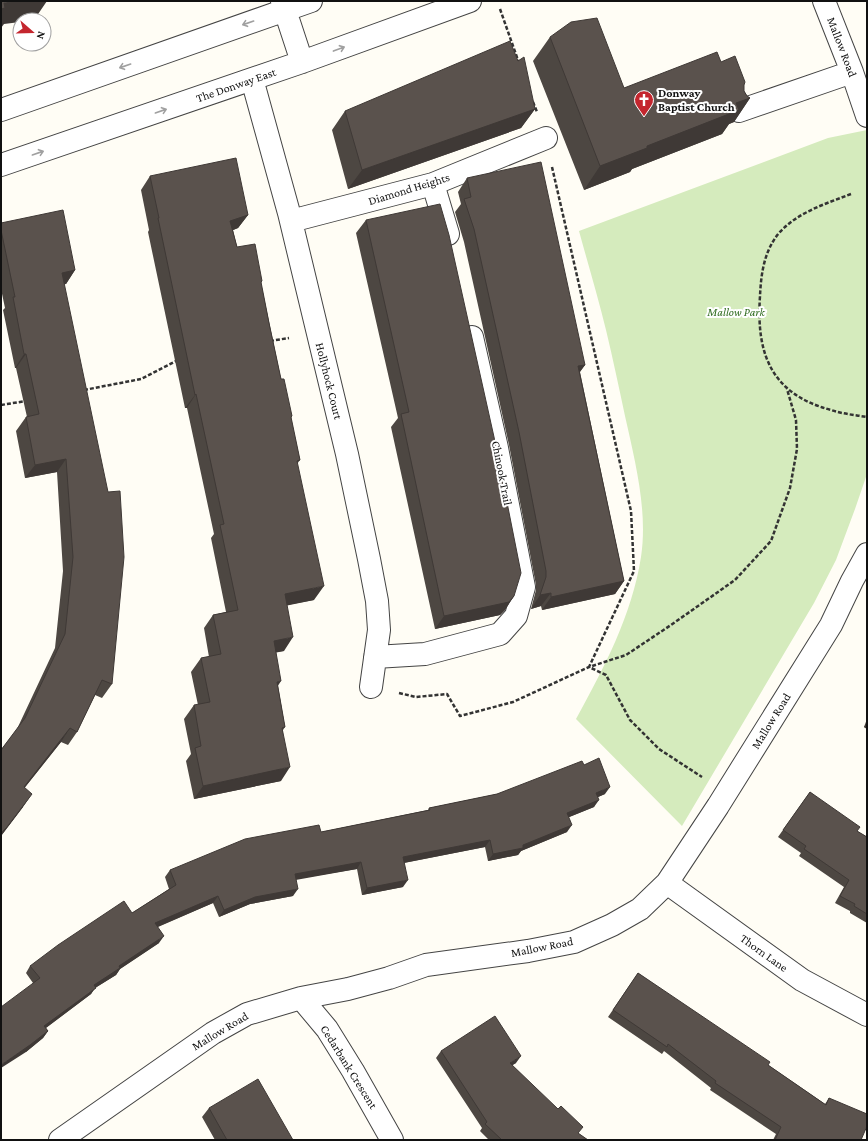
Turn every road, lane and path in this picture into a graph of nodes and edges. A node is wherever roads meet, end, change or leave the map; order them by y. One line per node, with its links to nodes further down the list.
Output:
1 (311, 1): 4 (street)
2 (470, 1): 6 (street, The Donway East, one-way to 2)
3 (824, 1): 8 (street, Mallow Road)
4 (283, 6): 6 (street); 11 (street, one-way to 11)
5 (500, 8): 7 (path)
6 (302, 62): 9 (street, The Donway East)
7 (521, 66)
8 (852, 72): 12 (street); 13 (street, Mallow Road)
9 (252, 79): 15 (street, The Donway East, one-way to 9); 18 (street, Hollyhock Court)
10 (531, 95): 14 (path)
11 (1, 110)
12 (739, 111)
13 (867, 116)
14 (546, 138): 16 (street, Diamond Heights); 31 (path)
15 (1, 165)
16 (433, 184): 18 (street, Diamond Heights); 19 (street)
17 (851, 194): 24 (path)
18 (291, 221): 21 (street, Hollyhock Court)
19 (453, 252)
20 (468, 319): 30 (street, Chinook Trail)
21 (317, 332): 22 (path); 30 (street, Hollyhock Court)
22 (264, 342)
23 (181, 358): 25 (path)
24 (787, 388): 28 (path); 31 (path)
25 (79, 391)
26 (32, 400): 27 (path)
27 (1, 405)
28 (867, 417)
29 (867, 554): 34 (street, Mallow Road)
30 (375, 657): 32 (street, Hollyhock Court)
31 (589, 667): 32 (path); 33 (path)
32 (371, 687)
33 (696, 774)
34 (666, 884): 35 (street, Mallow Road); 36 (street, Thorn Lane)
35 (301, 998): 37 (street, Mallow Road); 38 (street, Cedarbank Crescent)
36 (867, 1015)
37 (60, 1140)
38 (392, 1140)

